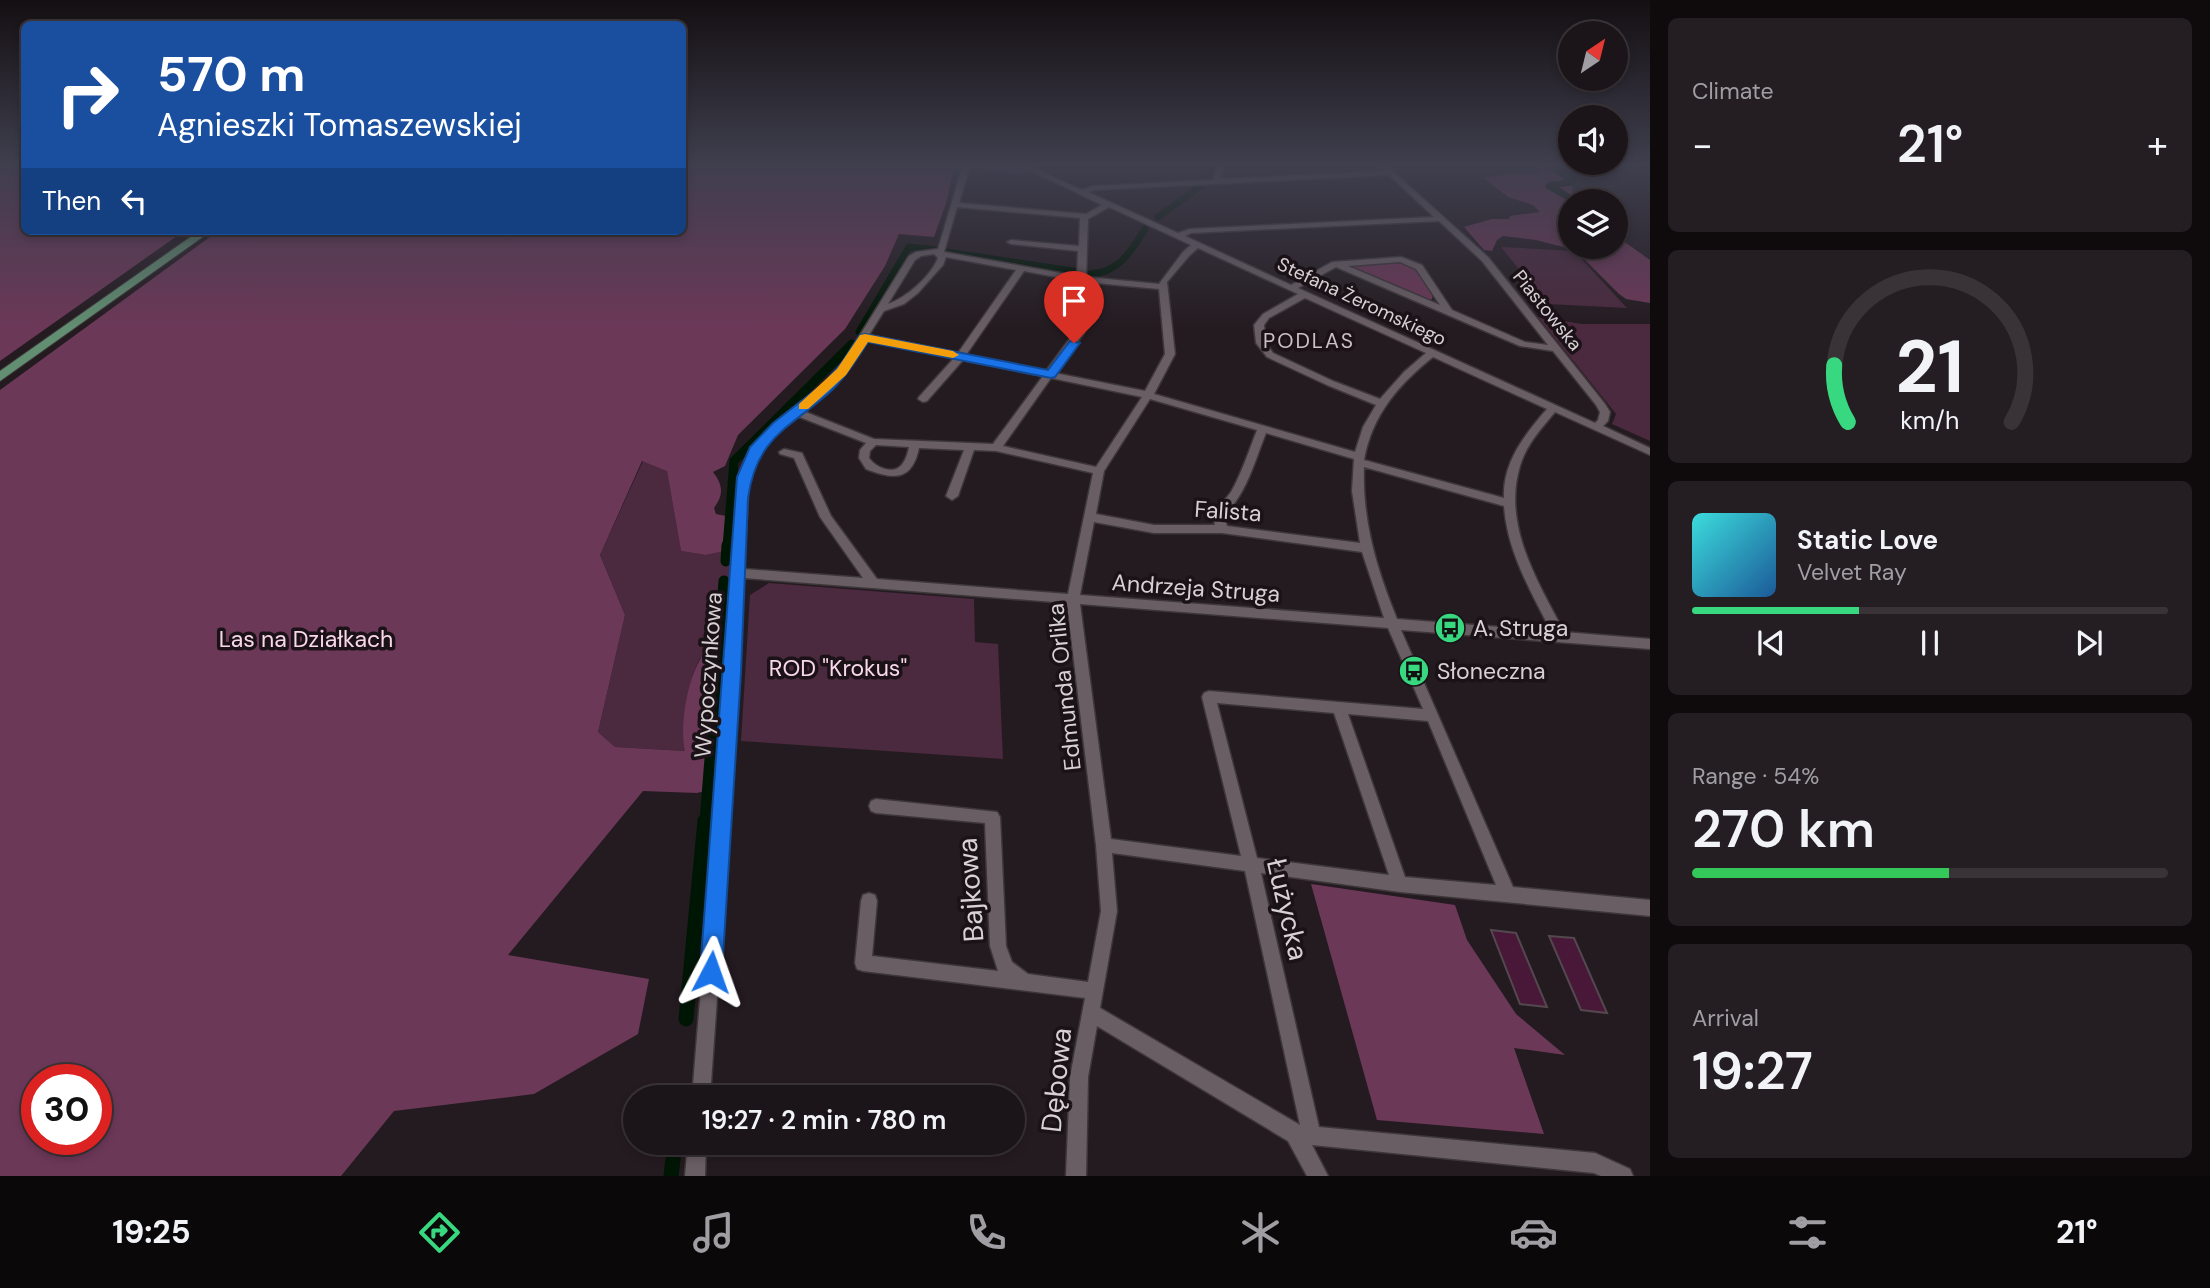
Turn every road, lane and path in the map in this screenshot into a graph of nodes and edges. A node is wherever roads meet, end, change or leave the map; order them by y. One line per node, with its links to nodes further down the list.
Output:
1 (952, 220): 11 (street)
2 (1085, 220): 10 (street)
3 (1144, 220): 7 (street, Stefana Żeromskiego)
4 (1422, 220): 7 (street)
5 (1443, 220): 22 (street, Piastowska)
6 (200, 235): 21 (main road)
7 (1179, 236): 9 (street, Stefana Żeromskiego)
8 (1011, 242): 10 (street)
9 (1198, 245): 15 (street); 16 (street, Stefana Żeromskiego)
10 (1083, 249): 14 (street)
11 (937, 253): 13 (street); 18 (street, Wypoczynkowa); 18 (street)
12 (1335, 264): 16 (street); 19 (street); 19 (street)
13 (1021, 269): 14 (street); 24 (street)
14 (1082, 279): 15 (street); 25 (street)
15 (1163, 287): 28 (street, Edmunda Orlika)
16 (1292, 288): 17 (street, Stefana Żeromskiego)
17 (1305, 294): 23 (street, Stefana Żeromskiego); 30 (street)
18 (882, 309): 20 (street, Wypoczynkowa)
19 (1449, 312): 22 (street)
20 (865, 337): 24 (street); 32 (street, Wypoczynkowa)
21 (58, 338): 26 (main road); 27 (main road)
22 (1556, 349): 33 (street, Piastowska)
23 (1432, 353): 30 (street); 31 (street, Stefana Żeromskiego)
24 (961, 356): 25 (street); 29 (street)
25 (1051, 374): 28 (street); 38 (street)
26 (0, 377)
27 (0, 385)
28 (1148, 395): 34 (street); 42 (street, Edmunda Orlika)
29 (923, 398)
30 (1381, 403): 41 (street)
31 (1553, 408): 33 (street, Stefana Żeromskiego); 44 (street)
32 (797, 412): 35 (street); 48 (street, Wypoczynkowa)
33 (1596, 427): 40 (street, Stefana Żeromskiego)
34 (1263, 428): 41 (street); 46 (street)
35 (873, 442): 36 (street); 36 (street)
36 (915, 444): 37 (street)
37 (970, 447): 38 (street); 43 (street)
38 (996, 448): 42 (street)
39 (784, 452): 49 (street)
40 (1650, 452)
41 (1359, 460): 44 (street); 47 (street)
42 (1099, 471): 45 (street, Edmunda Orlika)
43 (952, 496)
44 (1507, 503): 52 (street)
45 (1090, 517): 46 (street, Falista); 50 (street, Edmunda Orlika)
46 (1222, 529): 47 (street, Falista)
47 (1364, 548): 51 (street)
48 (739, 573): 49 (street, Andrzeja Struga); 66 (street, Wypoczynkowa)
49 (874, 584): 50 (street, Andrzeja Struga)
50 (1073, 599): 51 (street, Andrzeja Struga); 57 (street, Edmunda Orlika)
51 (1394, 624): 52 (street, Andrzeja Struga); 55 (street)
52 (1560, 636): 53 (street, Andrzeja Struga)
53 (1650, 643)
54 (1339, 708): 55 (street); 58 (street, Łużycka); 59 (street)
55 (1433, 716): 60 (street)
56 (876, 806): 63 (street, Bajkowa)
57 (1104, 845): 58 (street); 64 (street, Edmunda Orlika)
58 (1251, 864): 59 (street); 67 (street, Łużycka)
59 (1400, 884): 60 (street)
60 (1507, 893): 62 (street)
61 (869, 901): 63 (street, Bajkowa)
62 (1650, 908)
63 (1025, 982): 64 (street, Bajkowa)
64 (1096, 991): 65 (street, Dębowa)
65 (1092, 1013): 67 (street); 70 (street, Dębowa)
66 (702, 1085)
67 (1303, 1134): 71 (street, Łużycka); 72 (street)
68 (696, 1155): 69 (street)
69 (695, 1176)
70 (1076, 1176)
71 (1318, 1176)
72 (1623, 1176)

